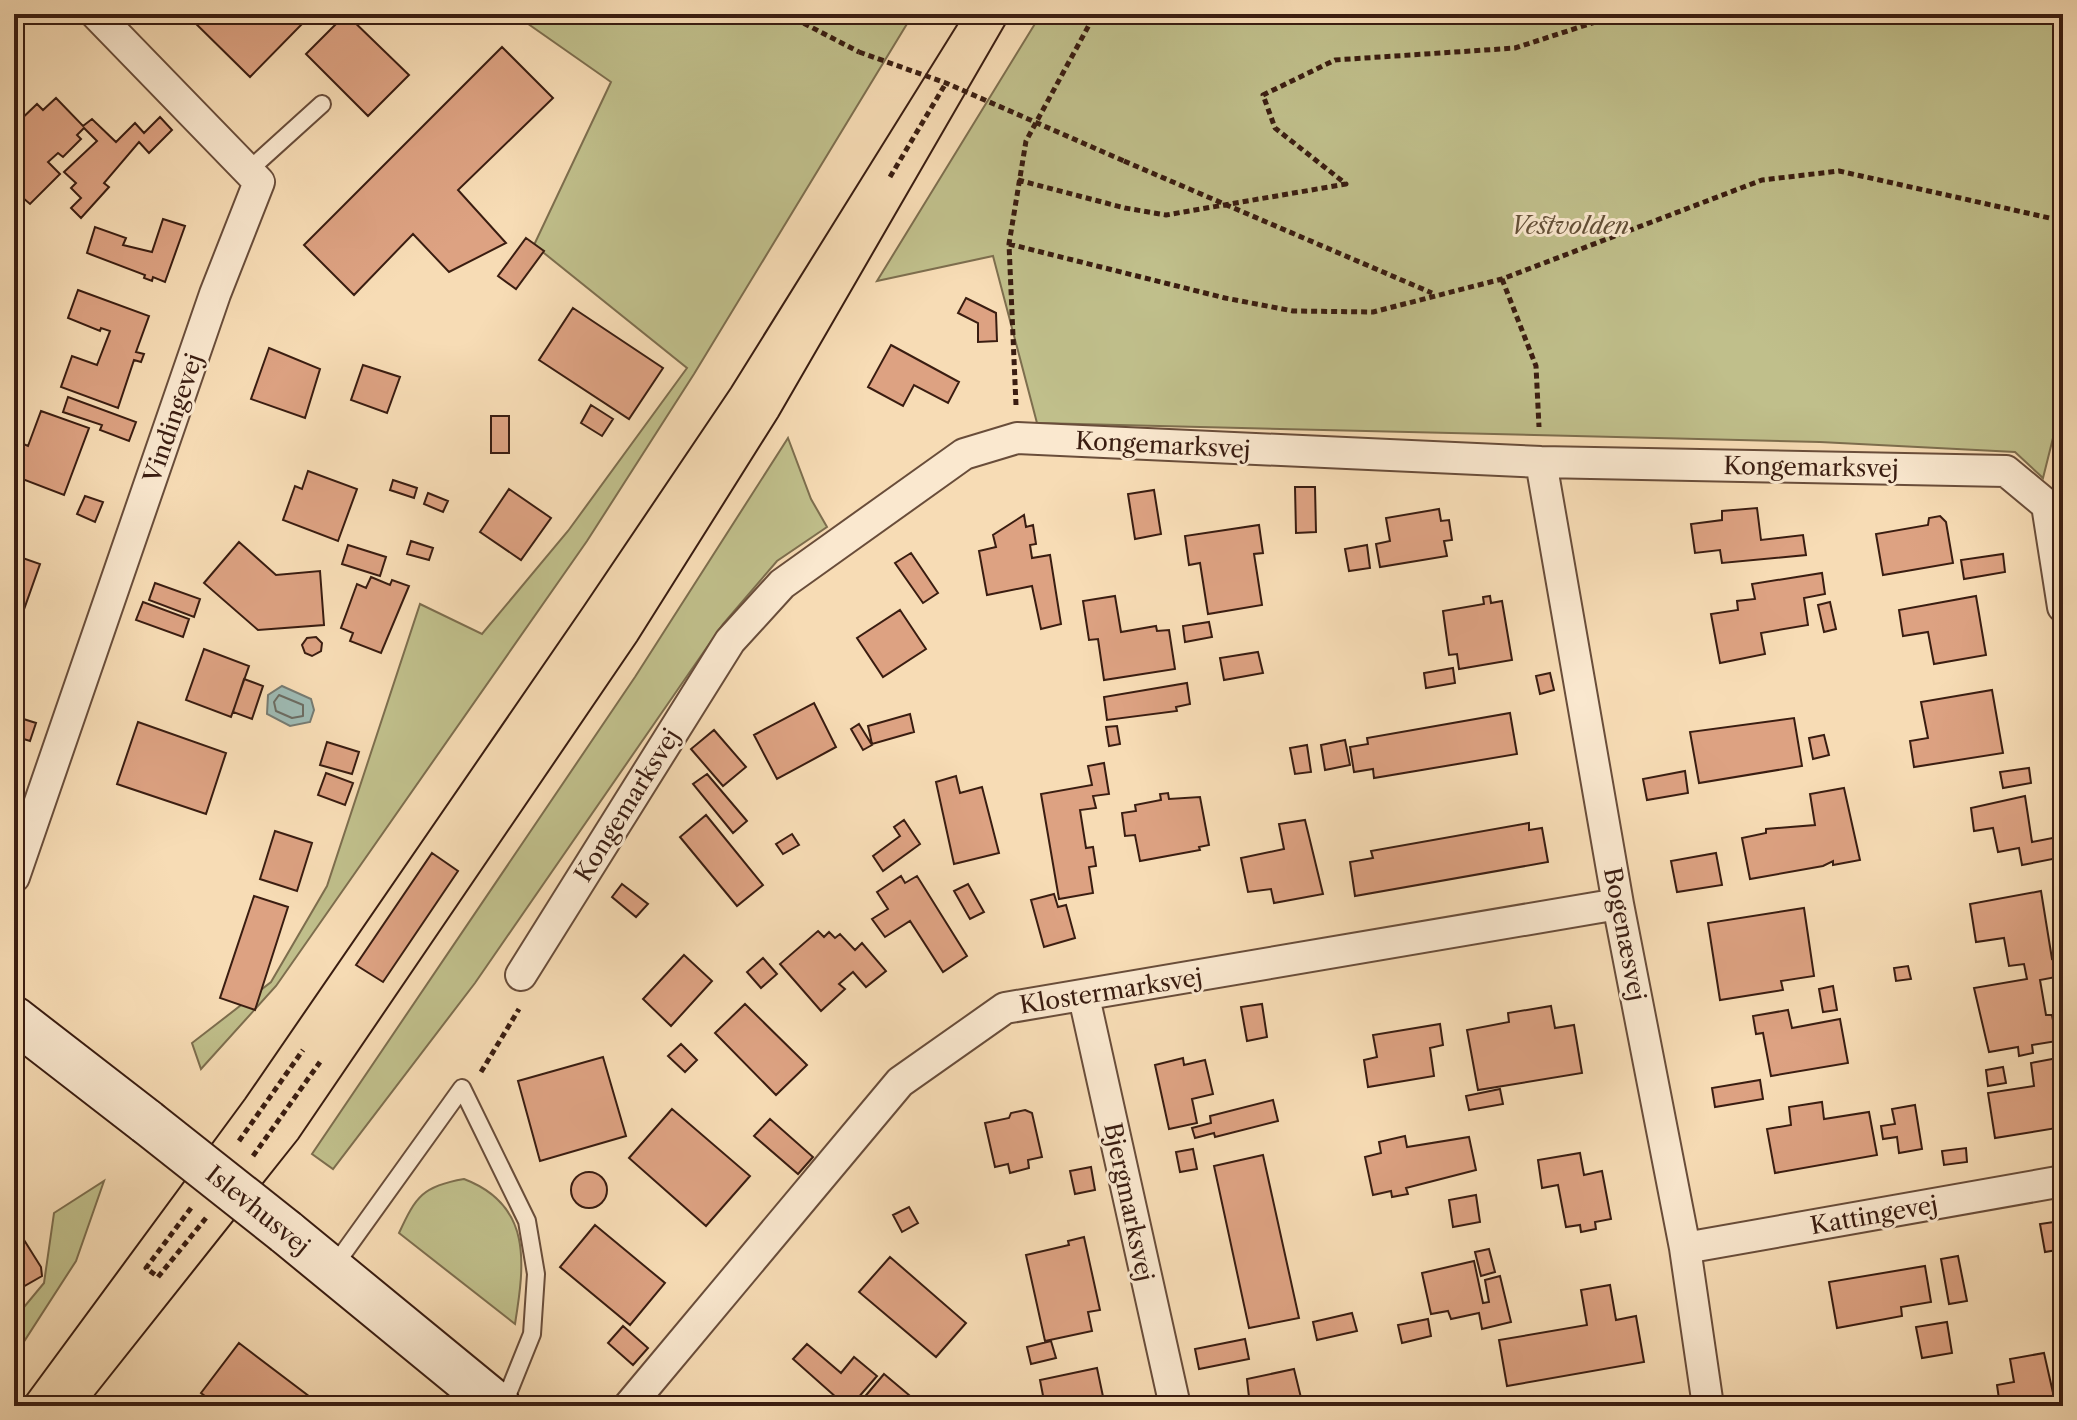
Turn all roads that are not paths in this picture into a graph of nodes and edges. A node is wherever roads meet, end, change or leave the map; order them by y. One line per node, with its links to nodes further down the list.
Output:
1 (96, 14): 3 (street)
2 (322, 104): 3 (lane)
3 (248, 171): 7 (street, Vindingevej)
4 (1541, 462): 5 (street, Kongemarksvej); 8 (street, Bogenæsvej); 9 (street, Kongemarksvej)
5 (2055, 507): 6 (street)
6 (2063, 607)
7 (14, 877)
8 (1618, 904): 10 (street, Klostermarksvej); 13 (street, Bogenæsvej)
9 (521, 975)
10 (1084, 997): 16 (street, Klostermarksvej); 17 (street, Bjergmarksvej)
11 (14, 1019): 14 (street, Islevhusvej, bridge)
12 (2063, 1181): 13 (street, Kattingevej)
13 (1685, 1248): 18 (street, Bogenæsvej)
14 (331, 1271): 15 (street, Islevhusvej); 15 (lane)
15 (483, 1401)
16 (629, 1406)
17 (1175, 1406)
18 (1708, 1406)

